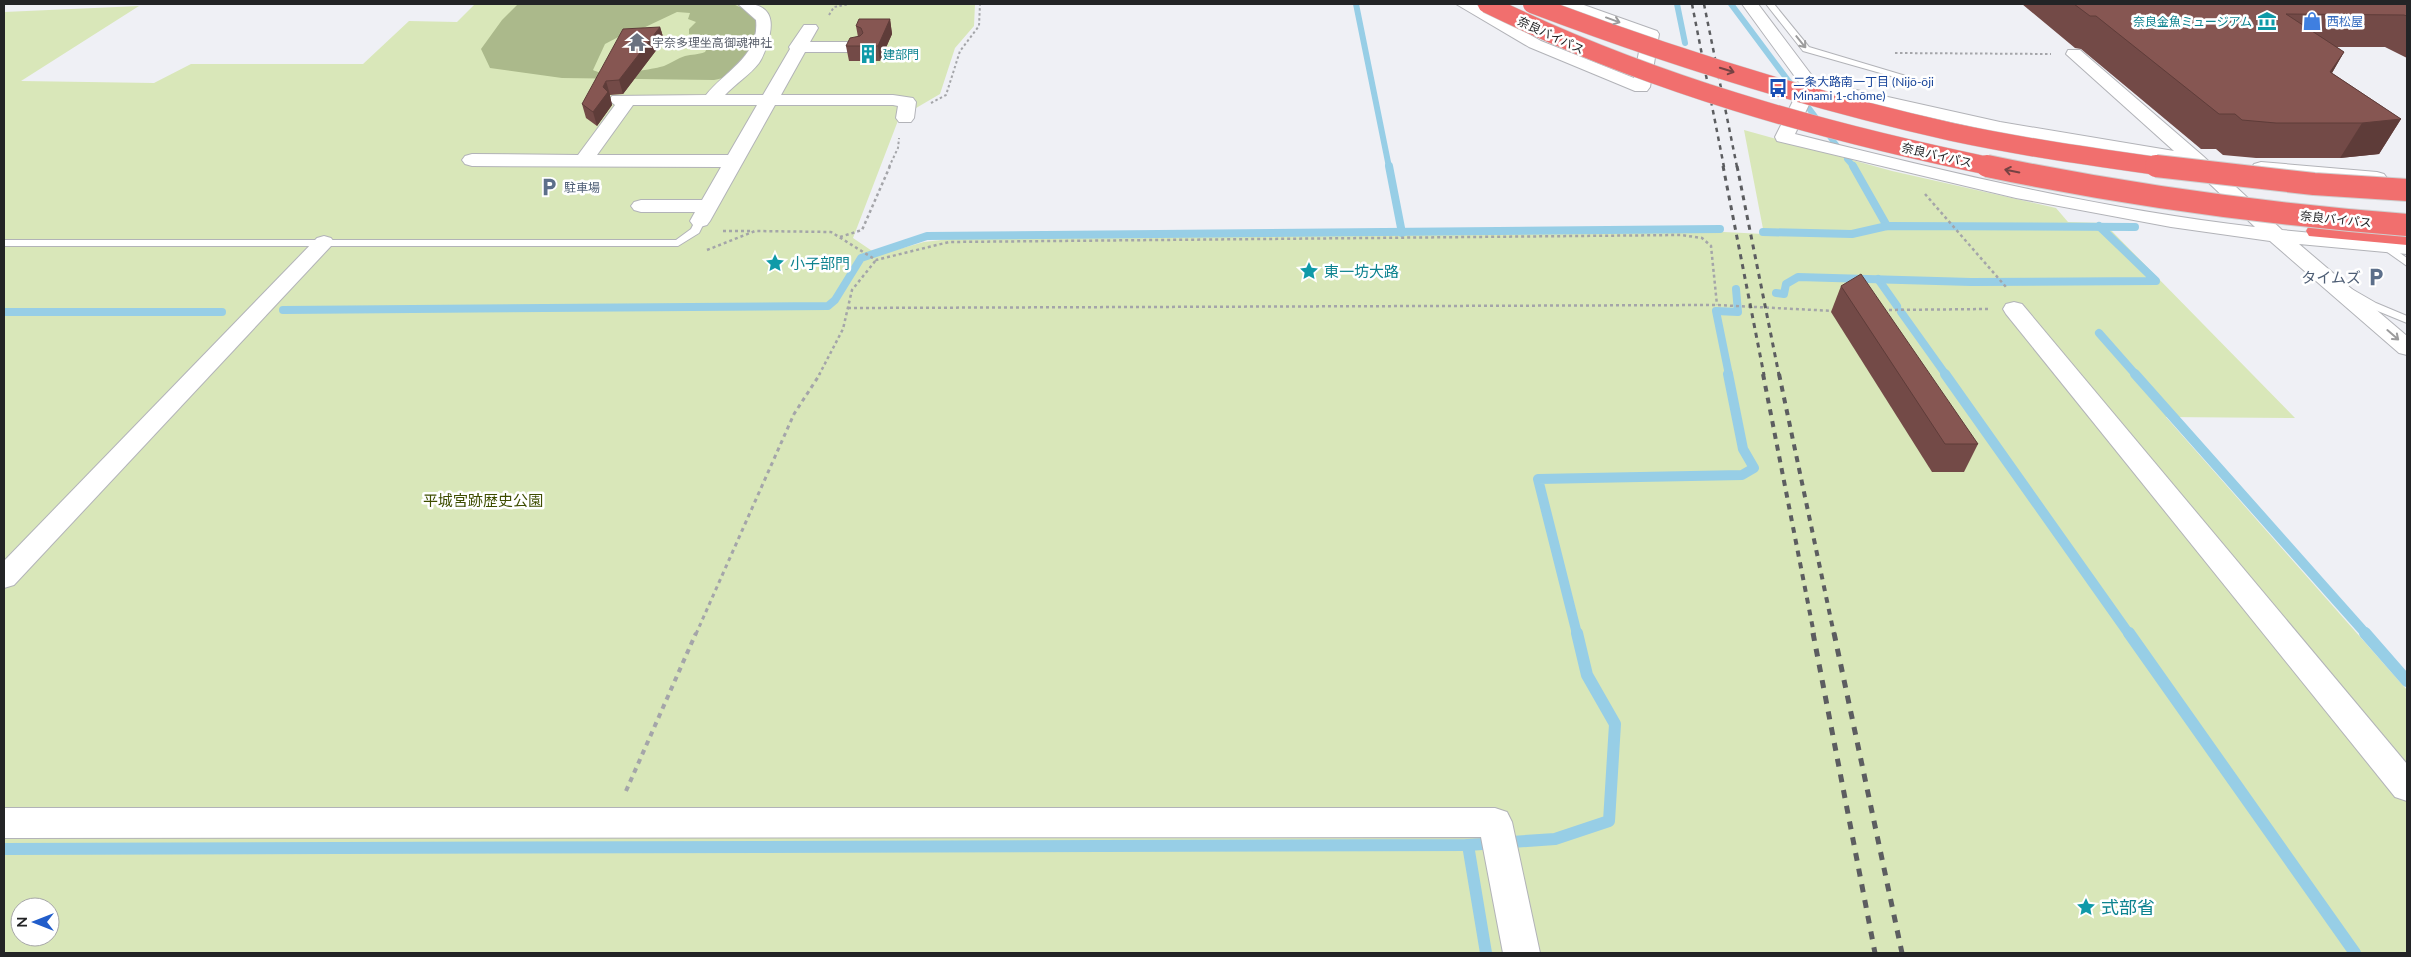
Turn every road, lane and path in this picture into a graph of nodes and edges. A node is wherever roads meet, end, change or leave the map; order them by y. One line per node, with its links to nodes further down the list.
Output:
1 (746, 4): 20 (street)
2 (849, 4): 11 (path)
3 (1464, 4): 8 (street, one-way to 3)
4 (1482, 4): 35 (highway)
5 (1487, 4): 33 (highway, 奈良バイパス, one-way to 5, bridge)
6 (1522, 4): 30 (highway, 奈良バイパス)
7 (1532, 4): 28 (highway, one-way to 28, bridge)
8 (1567, 4)
9 (1750, 4): 19 (street)
10 (1770, 4): 18 (lane, one-way to 18)
11 (829, 15)
12 (810, 28): 14 (street)
13 (856, 47): 14 (street)
14 (797, 48): 21 (street)
15 (1889, 53): 16 (path)
16 (2054, 54)
17 (2074, 54): 25 (street)
18 (1912, 79)
19 (1810, 85): 25 (street); 34 (street)
20 (712, 99): 21 (street); 24 (street)
21 (769, 100): 22 (street); 26 (street)
22 (905, 118)
23 (472, 160): 24 (street)
24 (584, 160): 26 (street)
25 (2196, 160): 27 (street); 34 (street)
26 (734, 161): 31 (street)
27 (2407, 179)
28 (2407, 190)
29 (641, 206): 31 (street)
30 (2407, 207)
31 (704, 213): 36 (lane)
32 (1946, 220): 44 (path)
33 (2407, 225)
34 (2276, 235): 38 (street); 43 (street)
35 (2407, 239)
36 (324, 242): 37 (lane); 51 (street)
37 (4, 243)
38 (2387, 247): 39 (street); 42 (lane)
39 (2407, 248)
40 (862, 252): 41 (path)
41 (874, 259): 45 (path); 46 (path)
42 (2407, 263)
43 (2316, 268): 49 (lane); 50 (street, one-way to 50)
44 (2011, 299): 47 (path); 52 (street)
45 (1717, 305): 46 (path); 48 (path)
46 (848, 308): 54 (path)
47 (1876, 310)
48 (1836, 311)
49 (2407, 320)
50 (2407, 348)
51 (4, 578)
52 (2407, 787)
53 (4, 823): 54 (street)
54 (611, 824): 55 (street)
55 (1521, 953)

